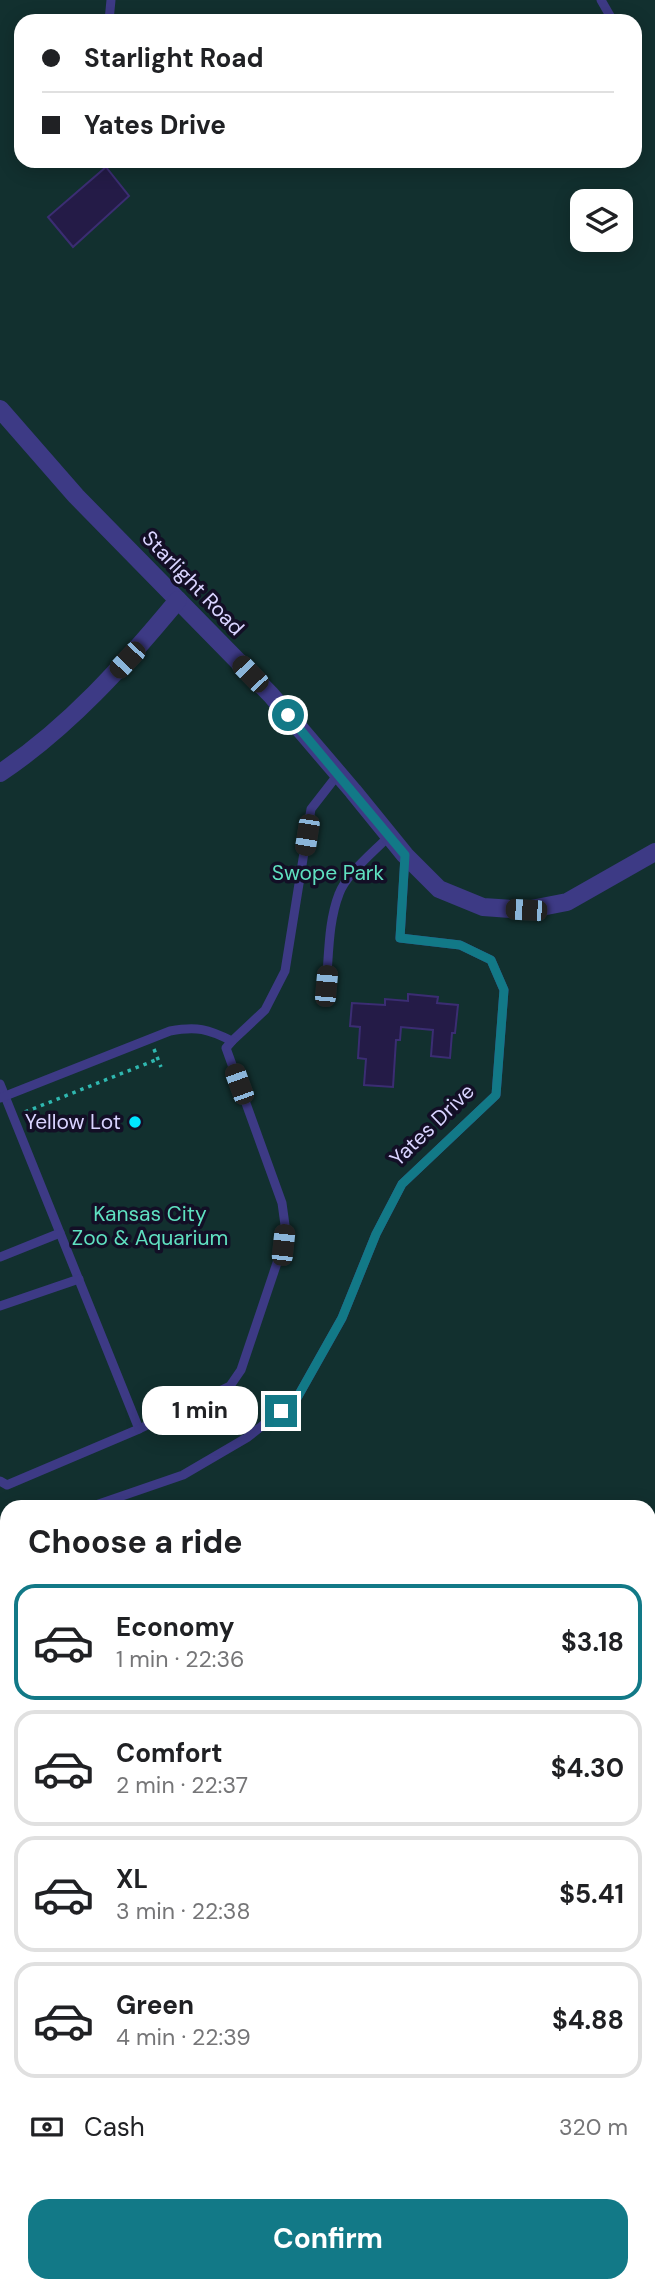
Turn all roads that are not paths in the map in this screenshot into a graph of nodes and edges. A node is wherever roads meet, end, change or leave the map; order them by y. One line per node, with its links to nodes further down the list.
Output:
1 (0, 409): 2 (street, Starlight Road)
2 (178, 600): 3 (street); 4 (street, Starlight Road)
3 (0, 773)
4 (339, 773): 5 (street, Starlight Road); 9 (lane)
5 (389, 836): 7 (street, Starlight Road); 8 (lane)
6 (655, 852): 7 (street)
7 (405, 855): 18 (lane, Yates Drive)
8 (326, 986)
9 (232, 1041): 11 (lane); 16 (lane)
10 (0, 1084): 11 (lane)
11 (2, 1097): 12 (lane)
12 (60, 1233): 13 (lane); 14 (lane)
13 (0, 1257)
14 (79, 1279): 15 (lane); 16 (lane)
15 (0, 1306)
16 (139, 1429): 17 (lane)
17 (0, 1481)
18 (110, 1500)

